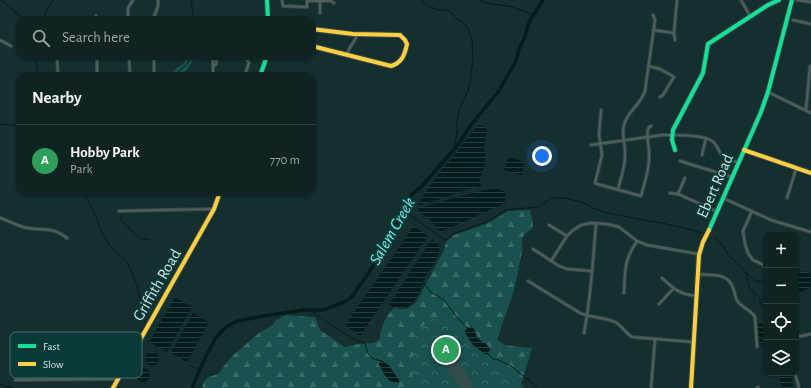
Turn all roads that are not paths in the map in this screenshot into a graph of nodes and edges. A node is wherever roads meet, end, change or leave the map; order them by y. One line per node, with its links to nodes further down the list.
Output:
1 (133, 0): 17 (street)
2 (158, 0): 18 (street)
3 (267, 0): 19 (street)
4 (282, 0): 5 (street)
5 (307, 0): 11 (street)
6 (677, 0): 25 (street)
7 (741, 0): 20 (street)
8 (779, 0): 20 (street)
9 (792, 0): 48 (street, Ebert Road)
10 (797, 0): 13 (street)
11 (320, 1): 12 (street); 15 (street)
12 (331, 1): 14 (street)
13 (811, 2)
14 (334, 3)
15 (320, 13)
16 (653, 15): 24 (street)
17 (128, 16)
18 (154, 16)
19 (268, 16)
20 (750, 16): 54 (street)
21 (793, 20): 22 (street)
22 (811, 24)
23 (316, 29): 26 (street)
24 (653, 30): 25 (street); 39 (street)
25 (674, 33): 28 (street)
26 (357, 34): 31 (street); 31 (street)
27 (0, 40): 29 (street)
28 (675, 40)
29 (11, 46)
30 (316, 47): 31 (street)
31 (348, 55)
32 (57, 60): 41 (street)
33 (97, 60): 42 (street)
34 (129, 60): 43 (street)
35 (154, 60): 44 (street)
36 (213, 60): 45 (street)
37 (247, 60): 46 (street)
38 (266, 60): 47 (street)
39 (648, 66): 49 (street); 57 (street)
40 (810, 66): 51 (street)
41 (58, 72)
42 (97, 72)
43 (130, 72)
44 (154, 72)
45 (213, 72)
46 (246, 72)
47 (261, 72)
48 (768, 92): 51 (street); 61 (street, Ebert Road)
49 (660, 97)
50 (601, 110): 58 (street)
51 (806, 110): 52 (street)
52 (811, 113)
53 (651, 126): 55 (street)
54 (672, 135): 55 (street); 56 (street); 60 (street)
55 (647, 138): 57 (street); 69 (street)
56 (706, 138): 62 (street); 64 (street)
57 (624, 141): 58 (street); 69 (street)
58 (600, 144): 59 (street); 69 (street)
59 (591, 145)
60 (675, 150)
61 (744, 150): 64 (street, Ebert Road); 65 (street)
62 (702, 155)
63 (680, 162): 67 (street)
64 (738, 163): 67 (street, Ebert Road)
65 (796, 168): 66 (street); 74 (street)
66 (811, 173)
67 (732, 177): 73 (street, Ebert Road)
68 (685, 178): 71 (street)
69 (618, 189)
70 (670, 192): 71 (street)
71 (678, 194): 77 (street)
72 (219, 196): 75 (street, Griffith Road)
73 (722, 198): 77 (street, Ebert Road); 78 (street)
74 (787, 198)
75 (214, 209): 76 (street); 101 (street, Griffith Road)
76 (119, 211)
77 (716, 211): 87 (street, Ebert Road)
78 (752, 212): 82 (street); 89 (street)
79 (0, 218): 84 (street)
80 (596, 224): 83 (street); 85 (street); 90 (street)
81 (549, 226): 83 (street)
82 (811, 232)
83 (567, 236): 88 (street)
84 (67, 238)
85 (637, 241): 87 (street); 95 (street)
86 (533, 249): 88 (street)
87 (700, 255): 91 (street, Ebert Road)
88 (551, 260): 90 (street)
89 (763, 265)
90 (592, 272): 98 (street)
91 (698, 274): 96 (street, Ebert Road); 105 (street)
92 (662, 278): 94 (street)
93 (528, 281): 98 (street)
94 (673, 288): 96 (street); 97 (street)
95 (624, 293)
96 (697, 296): 104 (street, Ebert Road)
97 (659, 304)
98 (588, 316): 99 (street); 103 (street)
99 (584, 333)
100 (811, 334): 102 (street)
101 (142, 336)
102 (799, 336)
103 (655, 339): 104 (street); 110 (street)
104 (693, 342): 111 (street, Ebert Road)
105 (757, 347)
106 (796, 376): 112 (street)
107 (117, 379): 108 (street); 109 (street, Griffith Road)
108 (16, 380)
109 (112, 388)
110 (651, 388)
111 (691, 388)
112 (798, 388)

